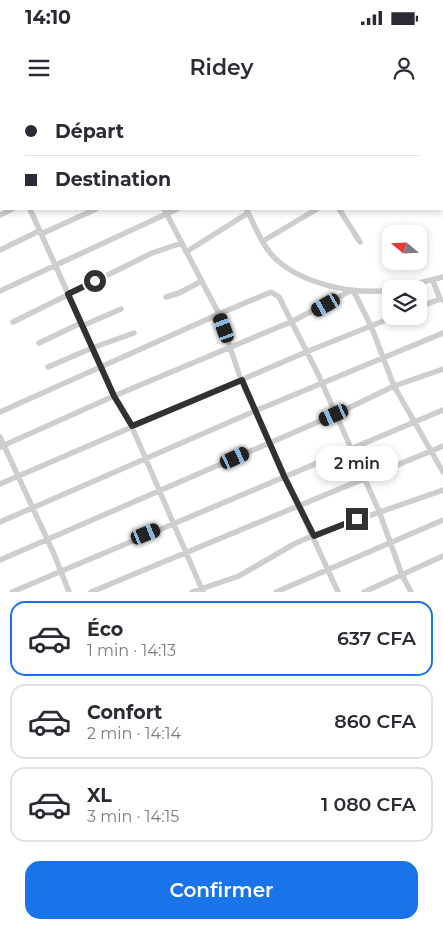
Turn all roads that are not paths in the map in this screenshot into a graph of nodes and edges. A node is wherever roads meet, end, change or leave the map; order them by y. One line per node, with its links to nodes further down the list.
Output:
1 (30, 210): 7 (street)
2 (94, 210): 7 (street)
3 (315, 210): 8 (street)
4 (340, 210): 9 (street)
5 (247, 211): 8 (street); 12 (street)
6 (165, 212): 10 (street); 13 (street)
7 (40, 233): 11 (street); 13 (street)
8 (263, 241): 18 (street)
9 (360, 242)
10 (182, 243): 12 (street); 21 (street)
11 (0, 250)
12 (186, 252): 15 (street)
13 (54, 265): 20 (street); 21 (street)
14 (443, 277): 16 (street)
15 (202, 281): 22 (street); 26 (street)
16 (433, 281): 17 (street); 23 (street)
17 (427, 282)
18 (353, 290): 19 (street); 27 (street); 31 (street)
19 (382, 290)
20 (0, 291)
21 (68, 294): 28 (street); 30 (street)
22 (166, 297)
23 (442, 299): 24 (street)
24 (427, 304)
25 (121, 309): 30 (street)
26 (219, 314): 27 (street); 35 (street); 40 (street)
27 (293, 321): 35 (street); 37 (street)
28 (13, 322)
29 (382, 322): 31 (street)
30 (82, 324): 34 (street); 36 (street)
31 (371, 326): 37 (street); 38 (street)
32 (443, 332): 38 (street)
33 (134, 333): 36 (street)
34 (39, 343)
35 (230, 347): 42 (street); 45 (street)
36 (92, 348): 39 (street); 40 (street)
37 (306, 352): 42 (street); 43 (street)
38 (384, 357): 43 (street); 44 (street)
39 (48, 367)
40 (101, 367): 45 (street); 48 (street)
41 (443, 369): 44 (street)
42 (242, 380): 46 (street); 51 (street)
43 (321, 384): 46 (street); 49 (street)
44 (394, 386): 49 (street); 50 (street)
45 (114, 396): 51 (street); 54 (street)
46 (255, 410): 53 (street); 58 (street)
47 (443, 410): 50 (street)
48 (0, 412)
49 (334, 415): 53 (street); 56 (street)
50 (413, 422): 56 (street); 57 (street)
51 (132, 426): 58 (street); 60 (street)
52 (0, 437): 54 (street)
53 (269, 443): 61 (street); 65 (street)
54 (2, 446): 60 (street)
55 (443, 446): 57 (street)
56 (349, 448): 61 (street); 62 (street)
57 (432, 451): 59 (street); 62 (street)
58 (144, 459): 65 (street); 67 (street)
59 (443, 472)
60 (18, 476): 63 (street); 67 (street)
61 (284, 476): 66 (street); 71 (street)
62 (363, 478): 66 (street); 68 (street)
63 (0, 484)
64 (443, 490): 68 (street)
65 (158, 491): 71 (street); 73 (street)
66 (300, 505): 72 (street); 75 (street)
67 (33, 508): 70 (street); 73 (street)
68 (379, 511): 72 (street); 74 (street)
69 (443, 520): 74 (street)
70 (0, 522)
71 (174, 523): 75 (street); 78 (street)
72 (314, 536): 79 (street); 81 (street)
73 (48, 541): 77 (street); 78 (street)
74 (390, 543): 79 (street); 80 (street)
75 (186, 552): 81 (street); 84 (street)
76 (443, 556): 80 (street)
77 (0, 560)
78 (61, 570): 82 (street); 83 (street)
79 (329, 570): 86 (street); 87 (street)
80 (402, 575): 88 (street); 89 (street)
81 (202, 589): 85 (street)
82 (12, 592)
83 (68, 592)
84 (92, 592)
85 (192, 592)
86 (276, 592)
87 (338, 592)
88 (364, 592)
89 (411, 592)

